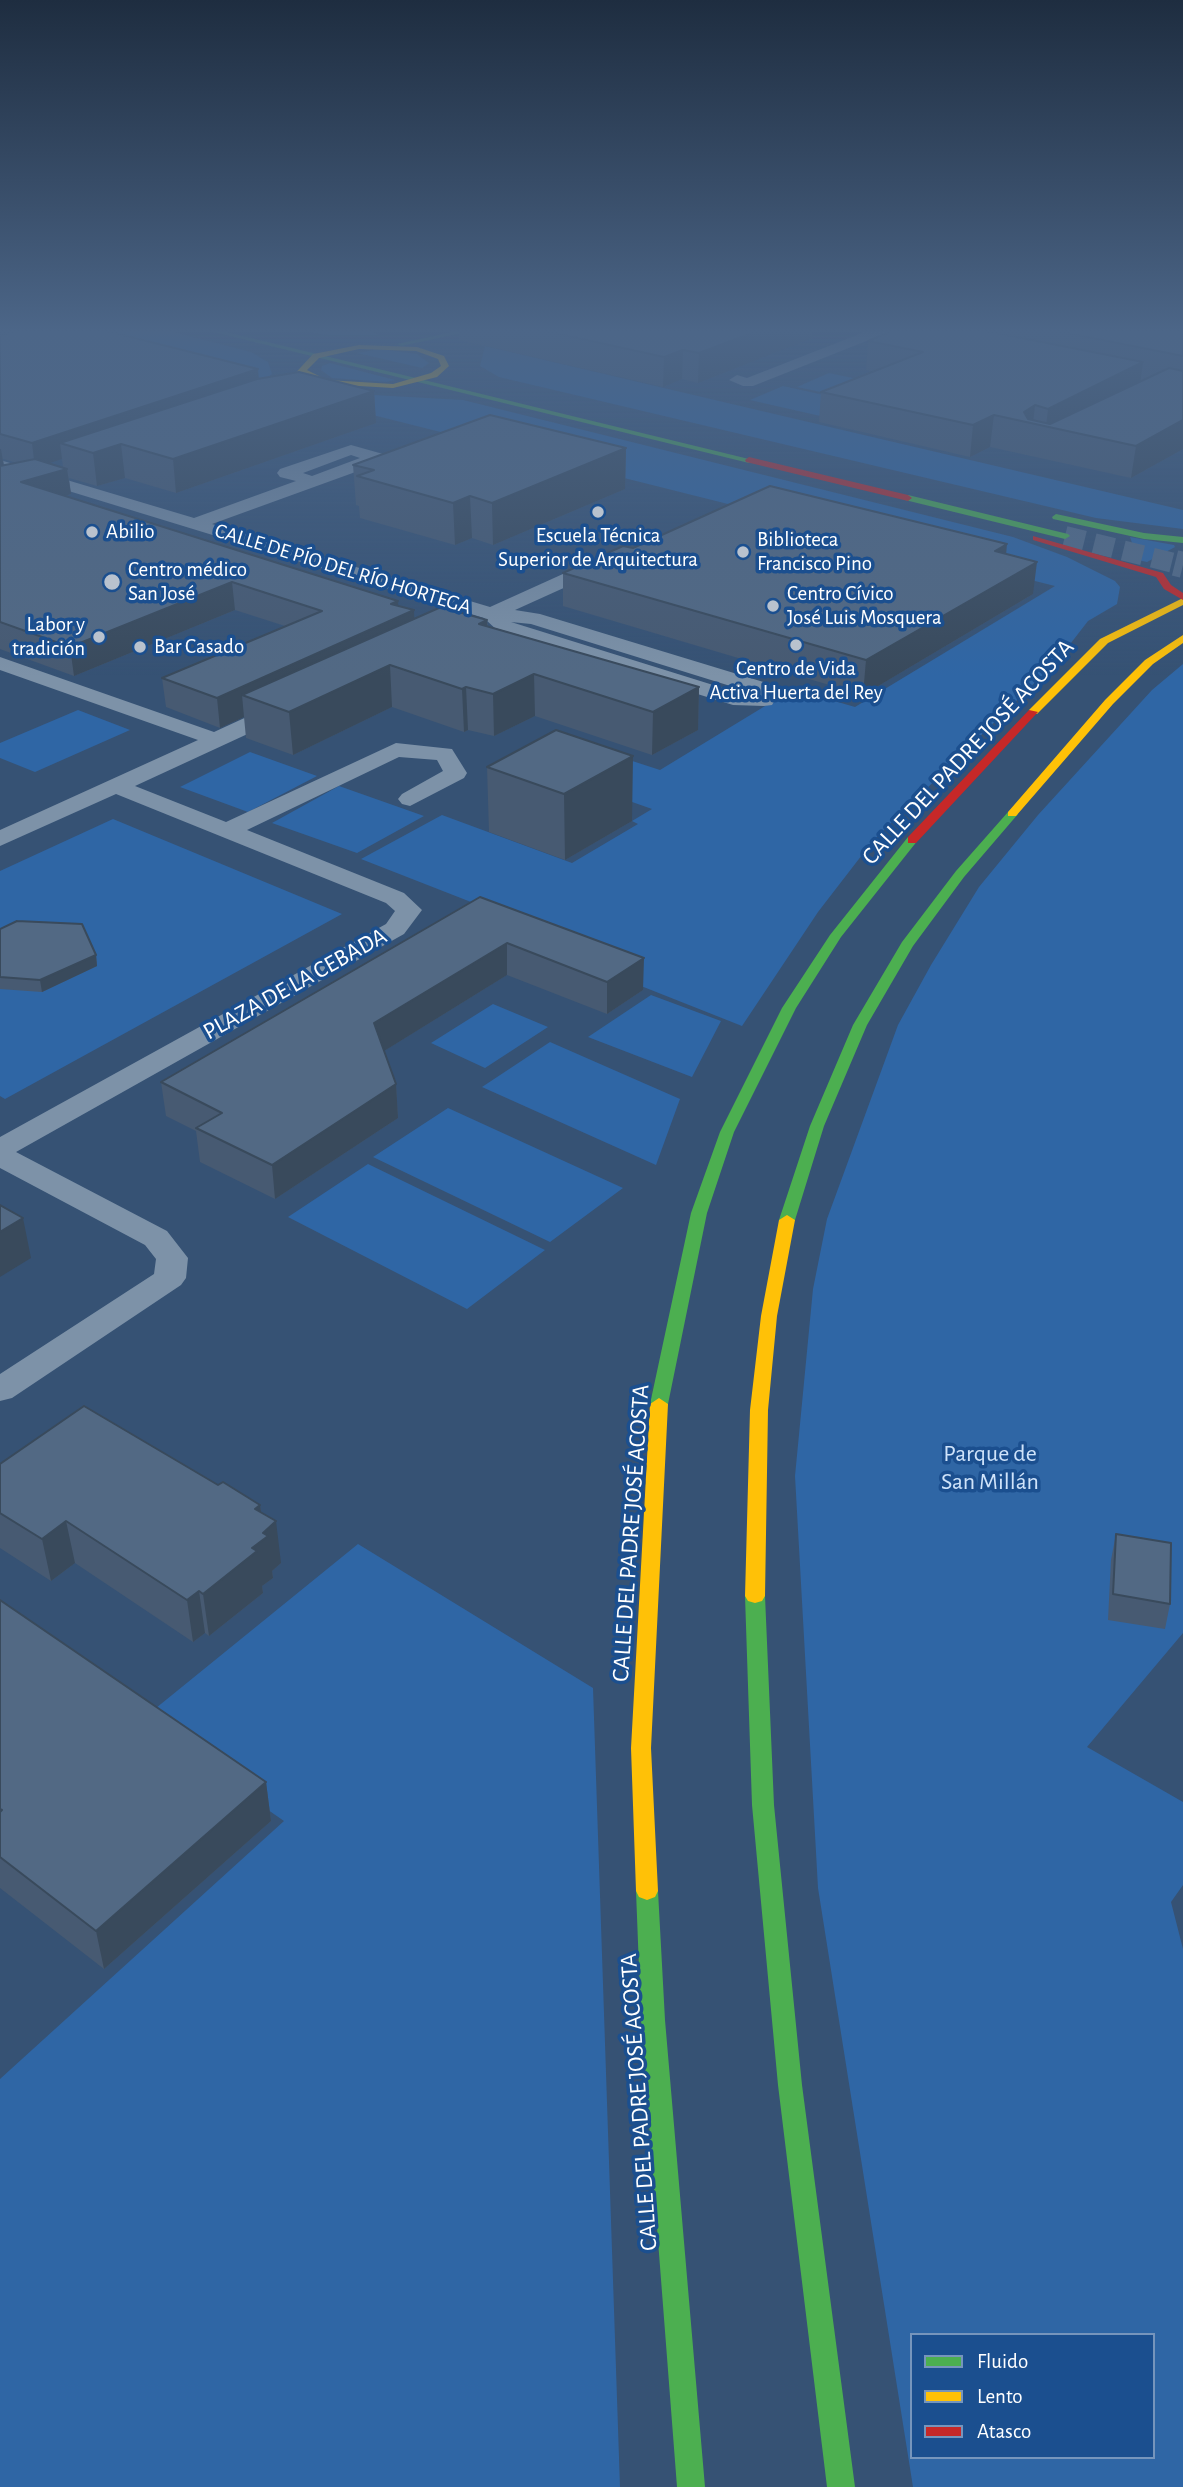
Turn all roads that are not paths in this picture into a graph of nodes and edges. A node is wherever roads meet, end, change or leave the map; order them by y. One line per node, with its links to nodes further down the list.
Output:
1 (678, 444): 13 (main road)
2 (681, 444): 3 (main road)
3 (724, 444)
4 (742, 444): 11 (main road)
5 (0, 465): 8 (street, CALLE DE PÍO DEL RÍO HORTEGA)
6 (62, 468): 8 (main road)
7 (313, 481): 10 (street, CALLE DE PÍO DEL RÍO HORTEGA)
8 (28, 482): 9 (main road); 10 (street, CALLE DE PÍO DEL RÍO HORTEGA)
9 (0, 484)
10 (194, 524): 14 (street, CALLE DE PÍO DEL RÍO HORTEGA)
11 (1183, 540)
12 (620, 555): 14 (street)
13 (1183, 599): 27 (main road, CALLE DEL PADRE JOSÉ ACOSTA)
14 (491, 614): 14 (street, CALLE DE PÍO DEL RÍO HORTEGA); 15 (street)
15 (465, 625)
16 (1183, 638): 28 (main road)
17 (0, 663): 19 (street)
18 (304, 699): 20 (street)
19 (205, 735)
20 (115, 786): 22 (street, PLAZA DE LA CEBADA); 23 (street)
21 (410, 799): 22 (street)
22 (226, 831): 24 (street, PLAZA DE LA CEBADA)
23 (0, 839)
24 (0, 1149)
25 (0, 1156): 26 (street)
26 (0, 1391)
27 (691, 2487)
28 (841, 2487)

